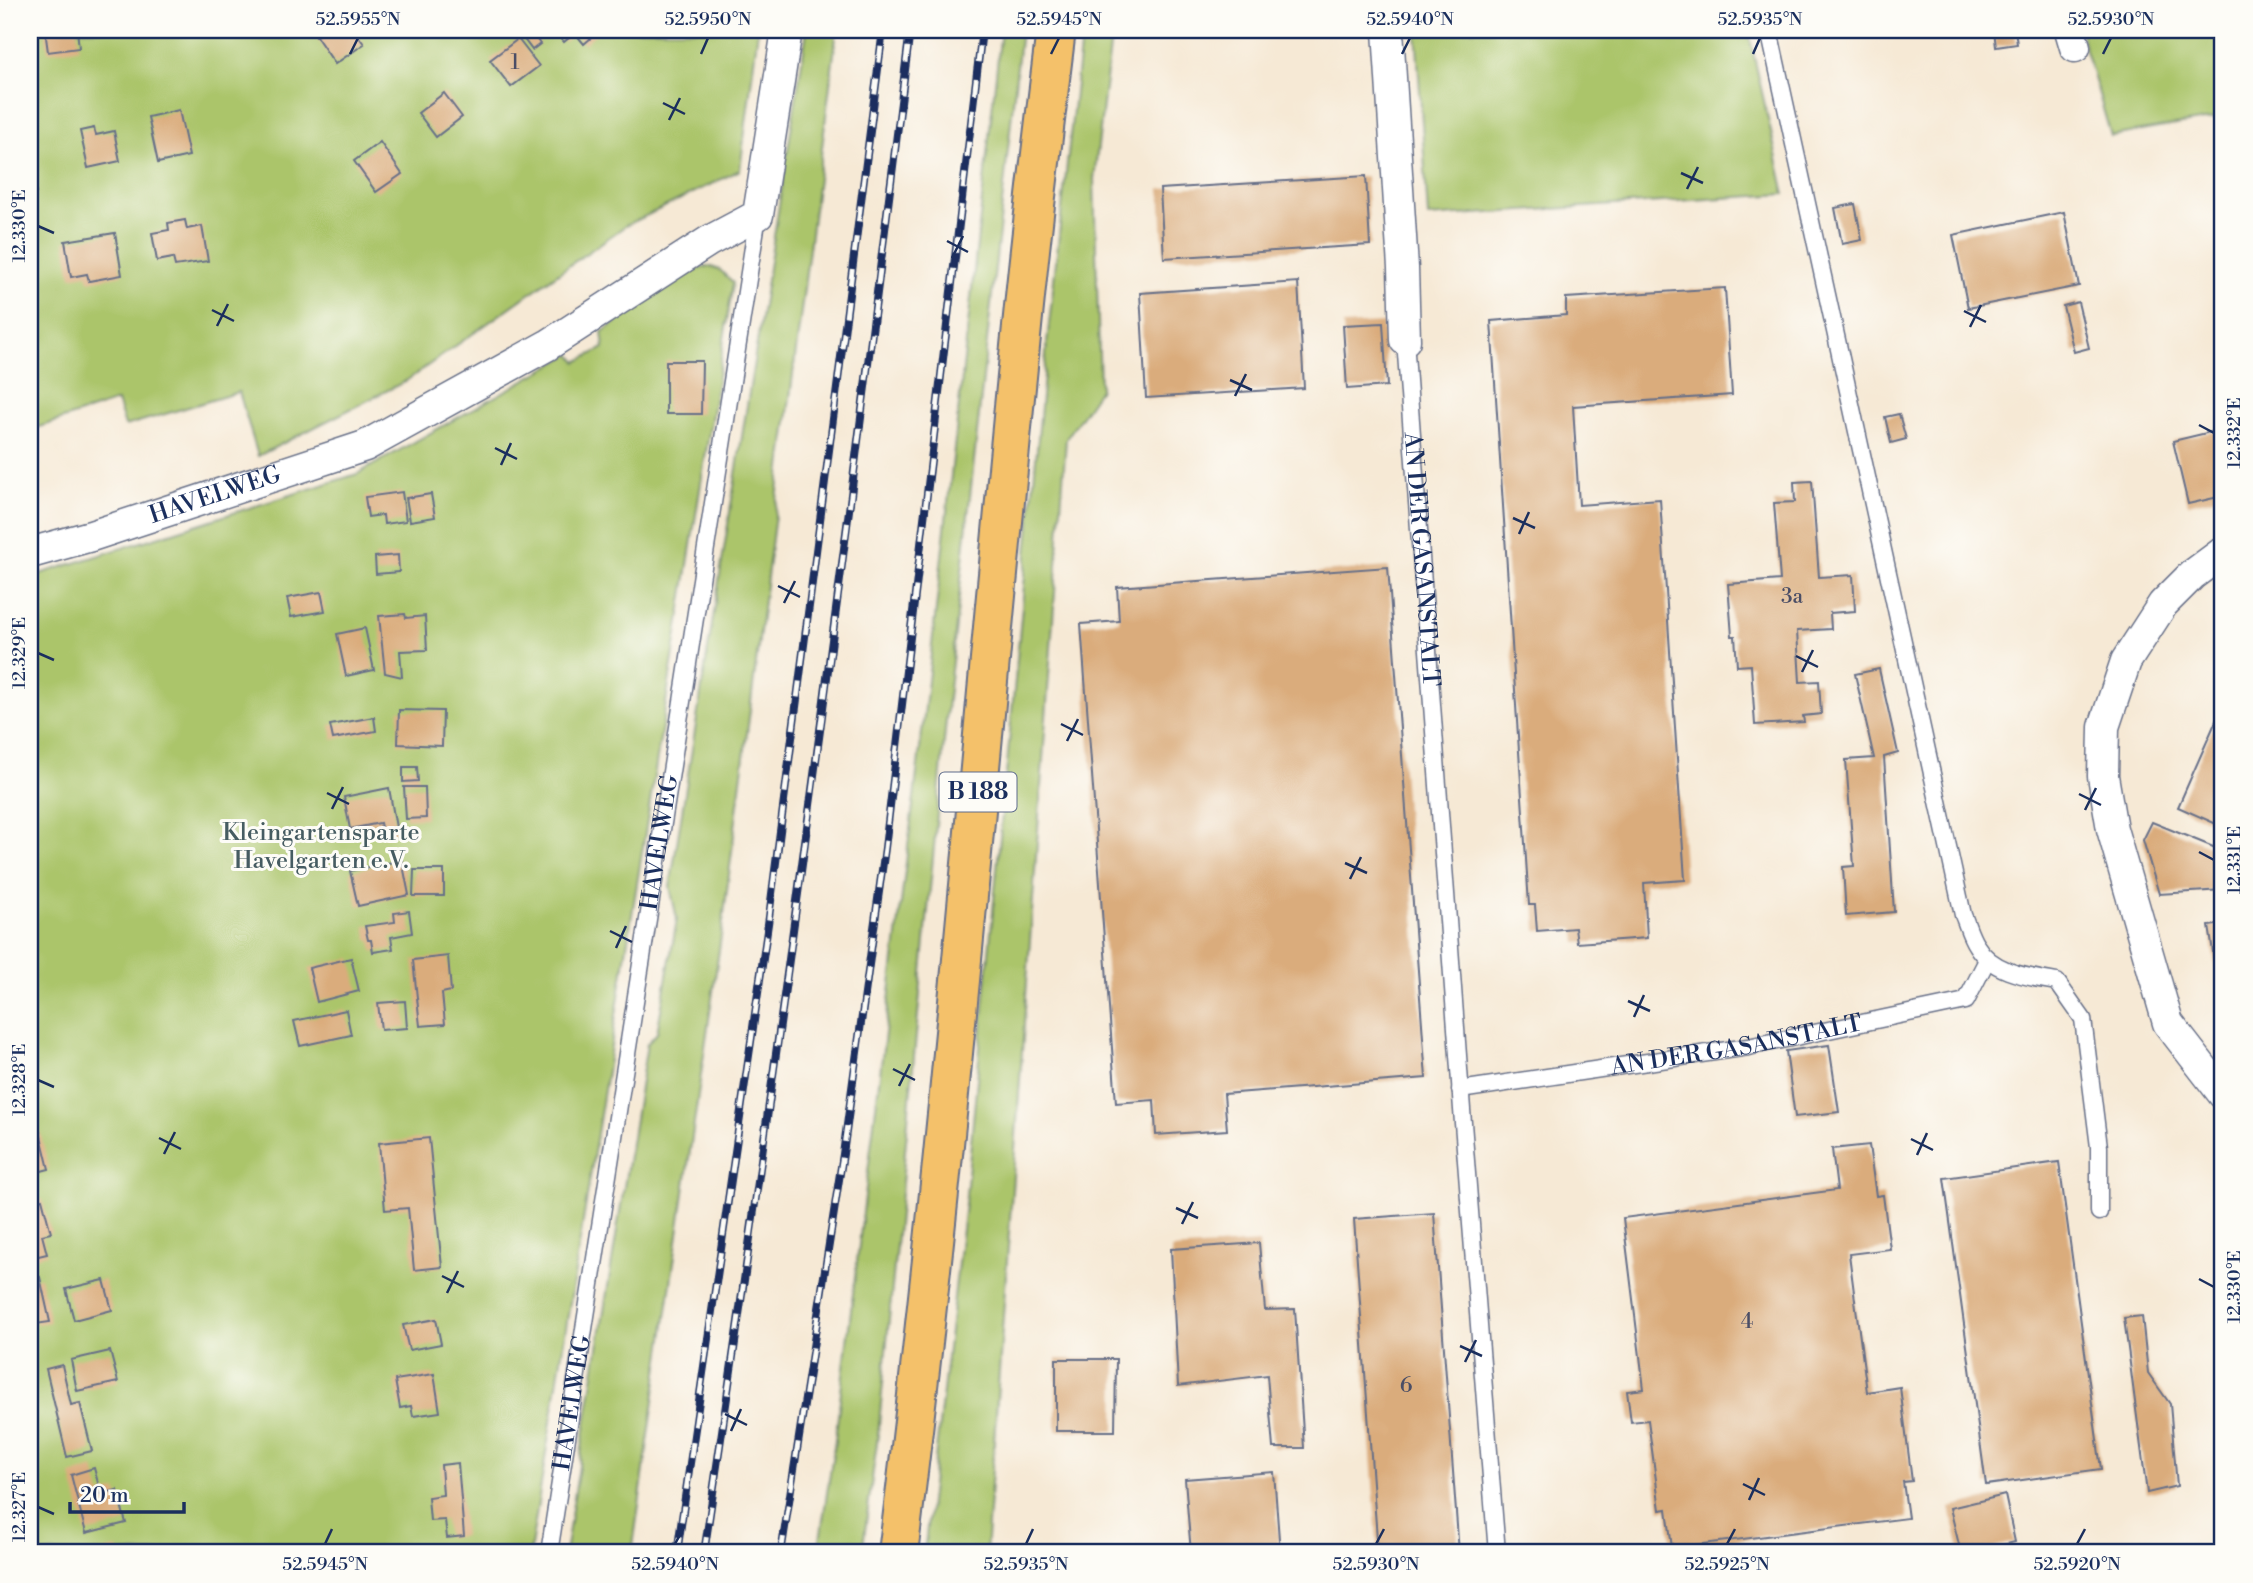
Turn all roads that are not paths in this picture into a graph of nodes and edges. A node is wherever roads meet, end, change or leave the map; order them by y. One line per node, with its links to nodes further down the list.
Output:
1 (787, 30): 5 (street, HAVELWEG)
2 (1056, 30): 14 (main road, B 188)
3 (1388, 30): 6 (street, AN DER GASANSTALT)
4 (1769, 30): 9 (lane)
5 (758, 215): 8 (street, HAVELWEG); 13 (lane, HAVELWEG)
6 (1405, 340): 10 (lane, AN DER GASANSTALT)
7 (2223, 552): 11 (street)
8 (30, 553)
9 (1987, 960): 10 (lane, AN DER GASANSTALT); 12 (lane)
10 (1460, 1090): 15 (lane, AN DER GASANSTALT)
11 (2223, 1094)
12 (2099, 1212)
13 (549, 1553)
14 (898, 1553)
15 (1497, 1553)

